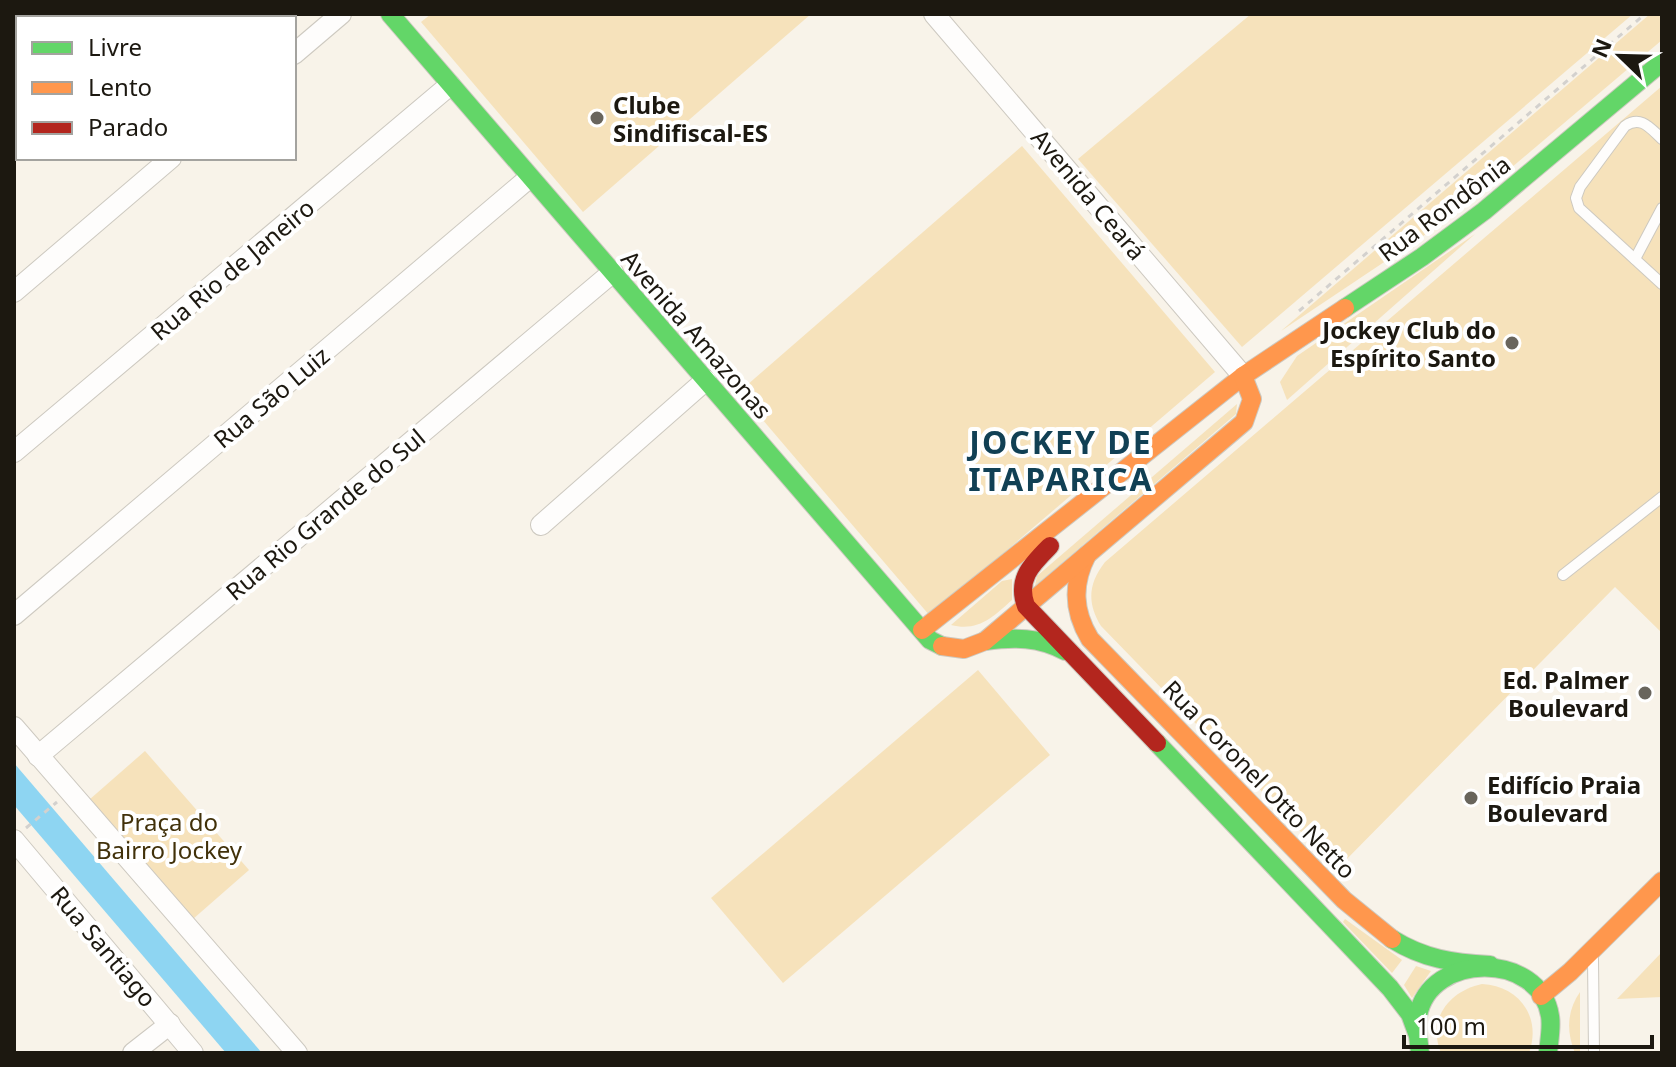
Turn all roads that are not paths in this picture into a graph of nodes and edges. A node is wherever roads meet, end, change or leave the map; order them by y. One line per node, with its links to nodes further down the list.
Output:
1 (341, 14): 4 (street)
2 (390, 14): 6 (street, Avenida Amazonas)
3 (934, 14): 15 (street, Avenida Ceará)
4 (296, 52)
5 (1662, 62): 15 (street, Rua Rondônia)
6 (450, 85): 9 (street, Avenida Amazonas); 17 (street, Rua Rio de Janeiro)
7 (1662, 139): 11 (lane)
8 (169, 160): 14 (street)
9 (529, 178): 12 (street, Avenida Amazonas); 24 (street, Rua São Luiz)
10 (1662, 208): 11 (lane)
11 (1635, 259): 13 (lane)
12 (613, 272): 16 (street, Avenida Amazonas); 29 (street, Rua Rio Grande do Sul)
13 (1662, 284)
14 (14, 292)
15 (1243, 376): 18 (street, Rua Rondônia); 21 (street)
16 (706, 380): 20 (street); 25 (street, Avenida Amazonas)
17 (14, 452)
18 (1114, 478): 23 (street); 25 (street, Rua Rondônia)
19 (1662, 497): 22 (lane)
20 (541, 525)
21 (1087, 554): 23 (street); 33 (street, Rua Coronel Otto Netto)
22 (1563, 575)
23 (1026, 606): 26 (street); 27 (street, Rua Coronel Otto Netto)
24 (14, 615)
25 (922, 630): 26 (street, Avenida Amazonas)
26 (985, 641): 27 (street, Avenida Amazonas)
27 (1073, 655): 36 (street, Rua Coronel Otto Netto)
28 (14, 727): 29 (street)
29 (38, 756): 39 (street)
30 (17, 836): 35 (street, Rua Santiago)
31 (1662, 881): 32 (street)
32 (1593, 951): 34 (street); 42 (lane)
33 (1490, 965): 34 (street); 36 (street)
34 (1541, 996): 41 (street)
35 (170, 1024): 37 (street); 38 (street, Rua Santiago)
36 (1417, 1033): 40 (street)
37 (133, 1053)
38 (193, 1053)
39 (297, 1053)
40 (1420, 1053)
41 (1548, 1053)
42 (1594, 1053)

